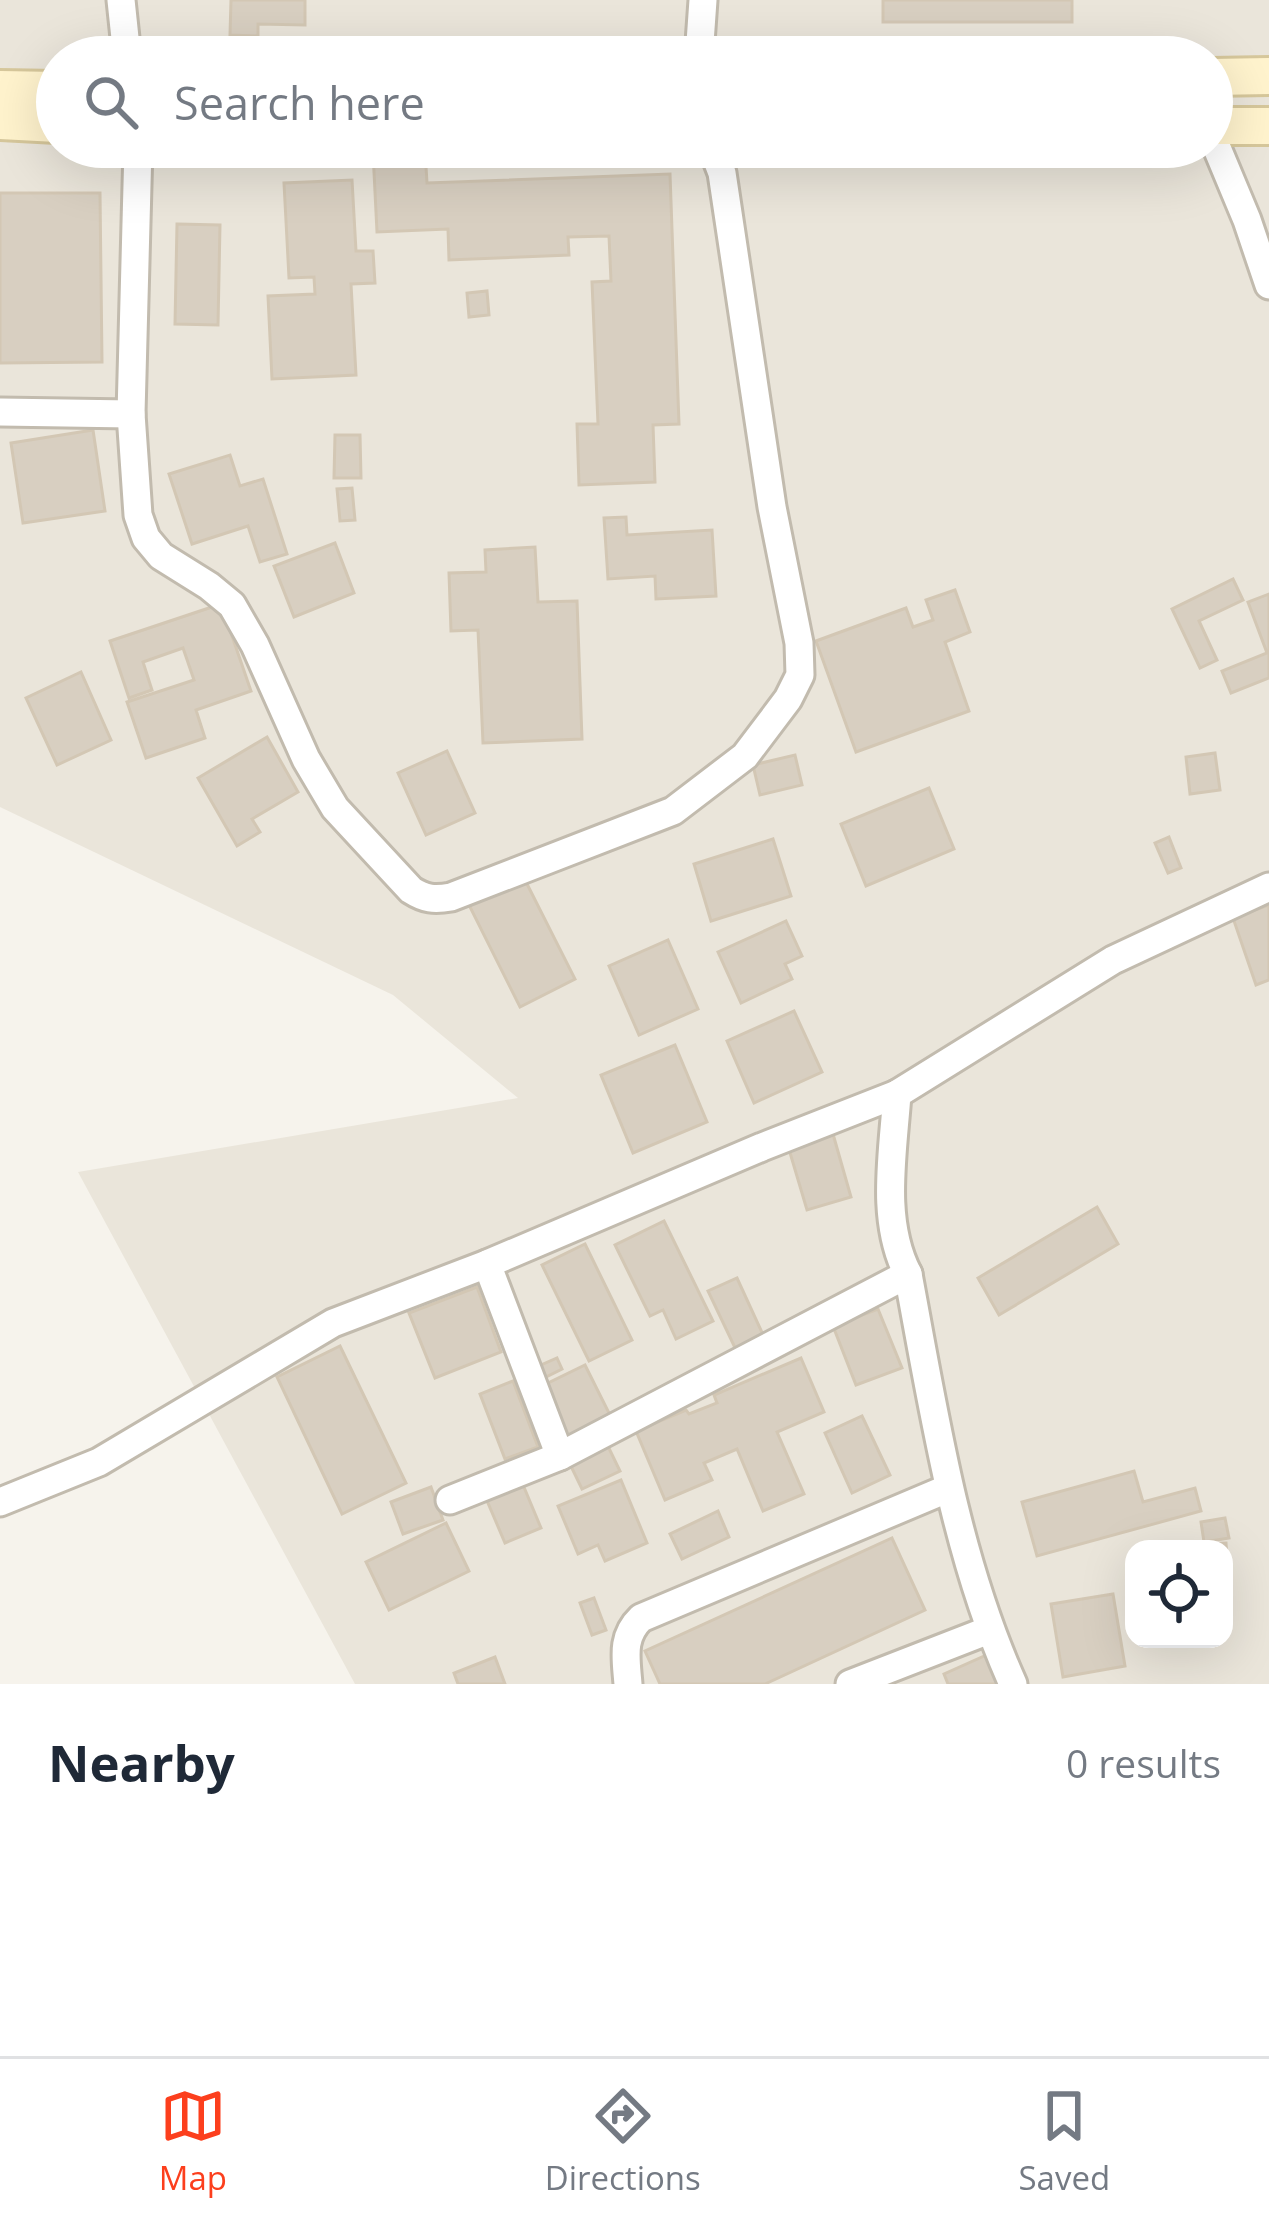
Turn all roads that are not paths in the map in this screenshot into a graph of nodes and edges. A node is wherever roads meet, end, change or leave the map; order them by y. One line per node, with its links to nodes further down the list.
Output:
1 (121, 0): 3 (street)
2 (703, 0): 4 (street)
3 (125, 36)
4 (700, 36)
5 (1269, 76): 6 (main road)
6 (1233, 77)
7 (0, 89): 8 (main road)
8 (36, 90)
9 (0, 122): 10 (main road)
10 (36, 123)
11 (1233, 126): 12 (main road)
12 (1269, 126)
13 (137, 168): 18 (street)
14 (720, 168): 18 (street)
15 (1225, 168): 16 (street)
16 (1269, 285)
17 (0, 412): 18 (street)
18 (131, 414)
19 (1269, 887): 20 (street)
20 (897, 1094): 21 (street); 22 (street)
21 (487, 1264): 23 (street); 26 (street)
22 (908, 1274): 23 (street); 24 (street)
23 (560, 1456): 25 (street)
24 (949, 1487): 27 (street); 28 (street)
25 (449, 1499)
26 (0, 1502)
27 (989, 1630): 29 (street); 30 (street)
28 (628, 1684)
29 (850, 1684)
30 (1013, 1684)

